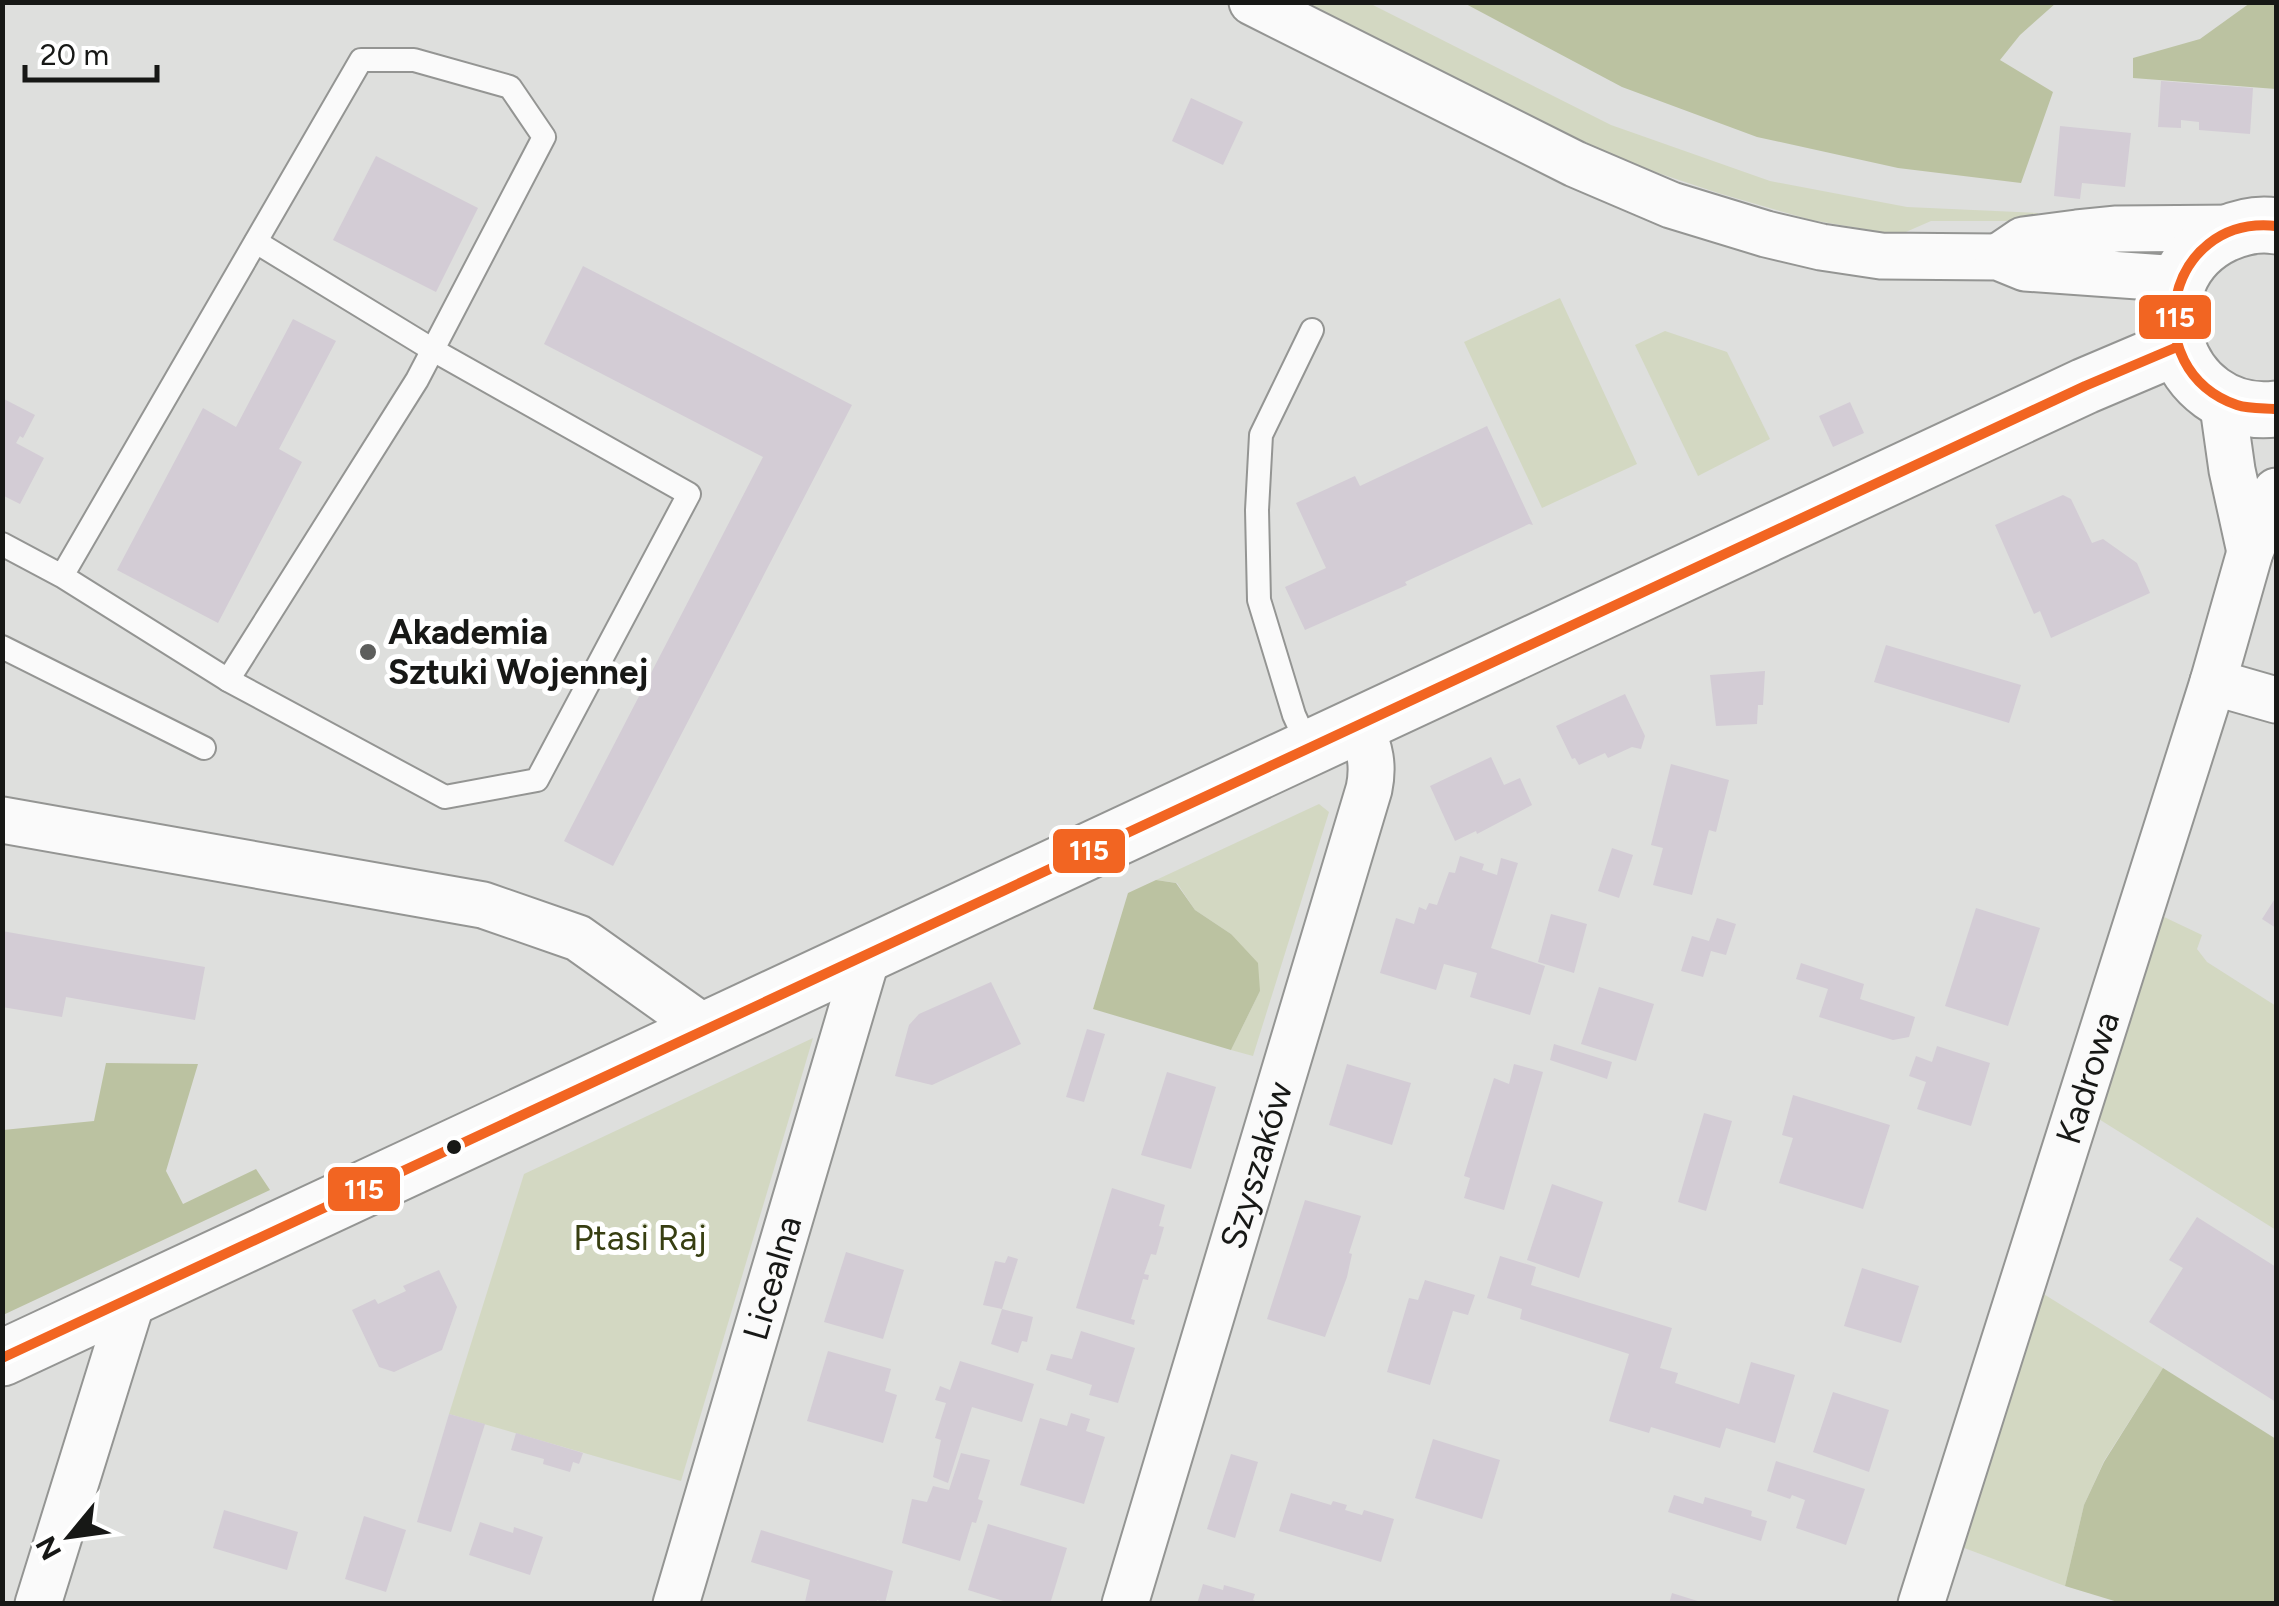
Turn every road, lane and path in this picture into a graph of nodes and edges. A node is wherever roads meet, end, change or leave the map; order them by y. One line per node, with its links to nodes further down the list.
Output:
1 (1252, 2): 4 (street)
2 (2258, 227): 4 (street); 5 (street)
3 (256, 242): 8 (lane); 8 (lane); 14 (lane)
4 (1998, 256): 5 (street)
5 (2180, 279): 7 (street)
6 (1312, 330): 21 (lane)
7 (2176, 347): 9 (street); 19 (street)
8 (433, 350): 16 (lane); 16 (lane)
9 (2222, 399): 10 (street); 13 (street, Kadrowa)
10 (2276, 409)
11 (2276, 491): 13 (street, Kadrowa)
12 (2, 544): 14 (lane)
13 (2250, 552): 17 (street, Kadrowa)
14 (62, 576): 16 (lane)
15 (2, 647): 20 (lane)
16 (228, 680)
17 (2212, 682): 18 (street); 30 (street, Kadrowa)
18 (2276, 700)
19 (1360, 726): 21 (street); 29 (street, Szyszaków)
20 (204, 748)
21 (1310, 750): 23 (street)
22 (2, 820): 24 (street)
23 (868, 954): 24 (street); 28 (street, Licealna)
24 (706, 1029): 25 (street)
25 (134, 1295): 26 (street); 27 (street)
26 (2, 1358)
27 (38, 1604)
28 (676, 1604)
29 (1125, 1604)
30 (1921, 1604)

